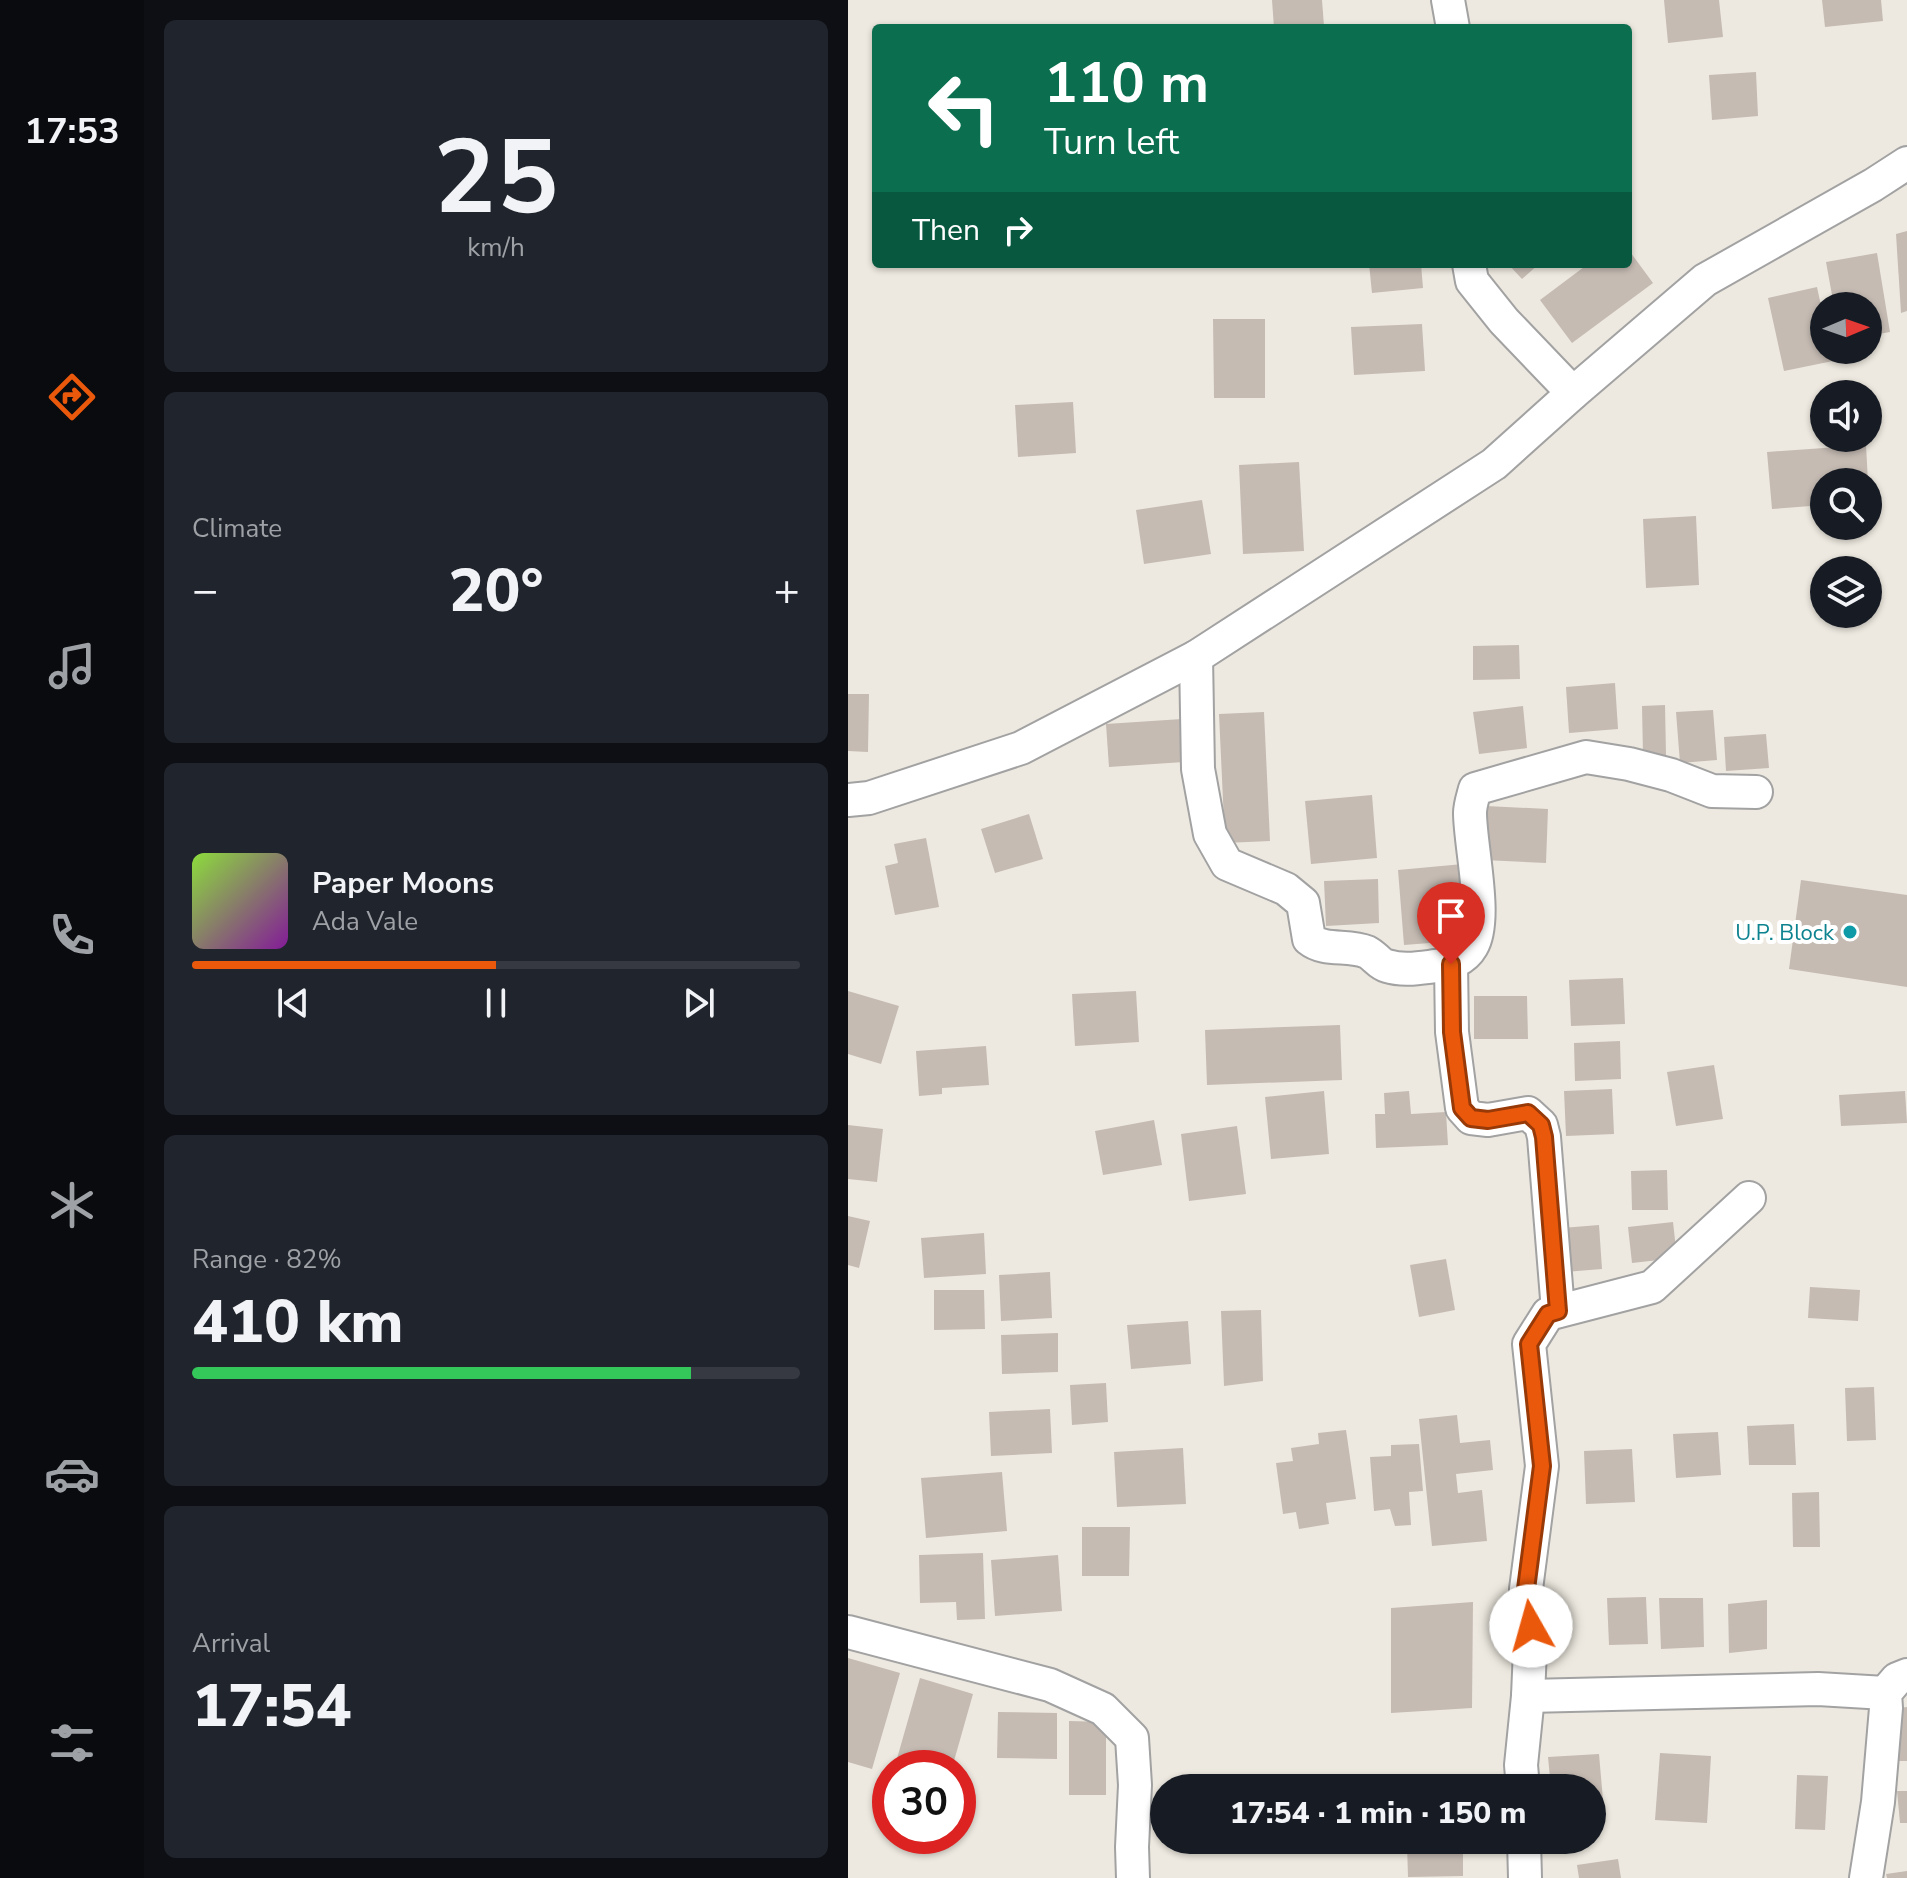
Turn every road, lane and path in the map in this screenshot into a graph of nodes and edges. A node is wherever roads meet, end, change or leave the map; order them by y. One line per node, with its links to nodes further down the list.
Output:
1 (1448, 0): 2 (street)
2 (1452, 24)
3 (1907, 163): 5 (street)
4 (1470, 268): 5 (street)
5 (1573, 393): 6 (street)
6 (1196, 657): 8 (street); 9 (street)
7 (1756, 792): 9 (street)
8 (848, 800)
9 (1451, 964): 11 (street)
10 (1749, 1198): 11 (street)
11 (1558, 1311): 14 (street)
12 (848, 1632): 17 (street)
13 (1896, 1684): 14 (street); 19 (street)
14 (1528, 1696): 15 (street)
15 (1522, 1774)
16 (1524, 1854): 18 (street)
17 (1133, 1878)
18 (1525, 1878)
19 (1866, 1878)

